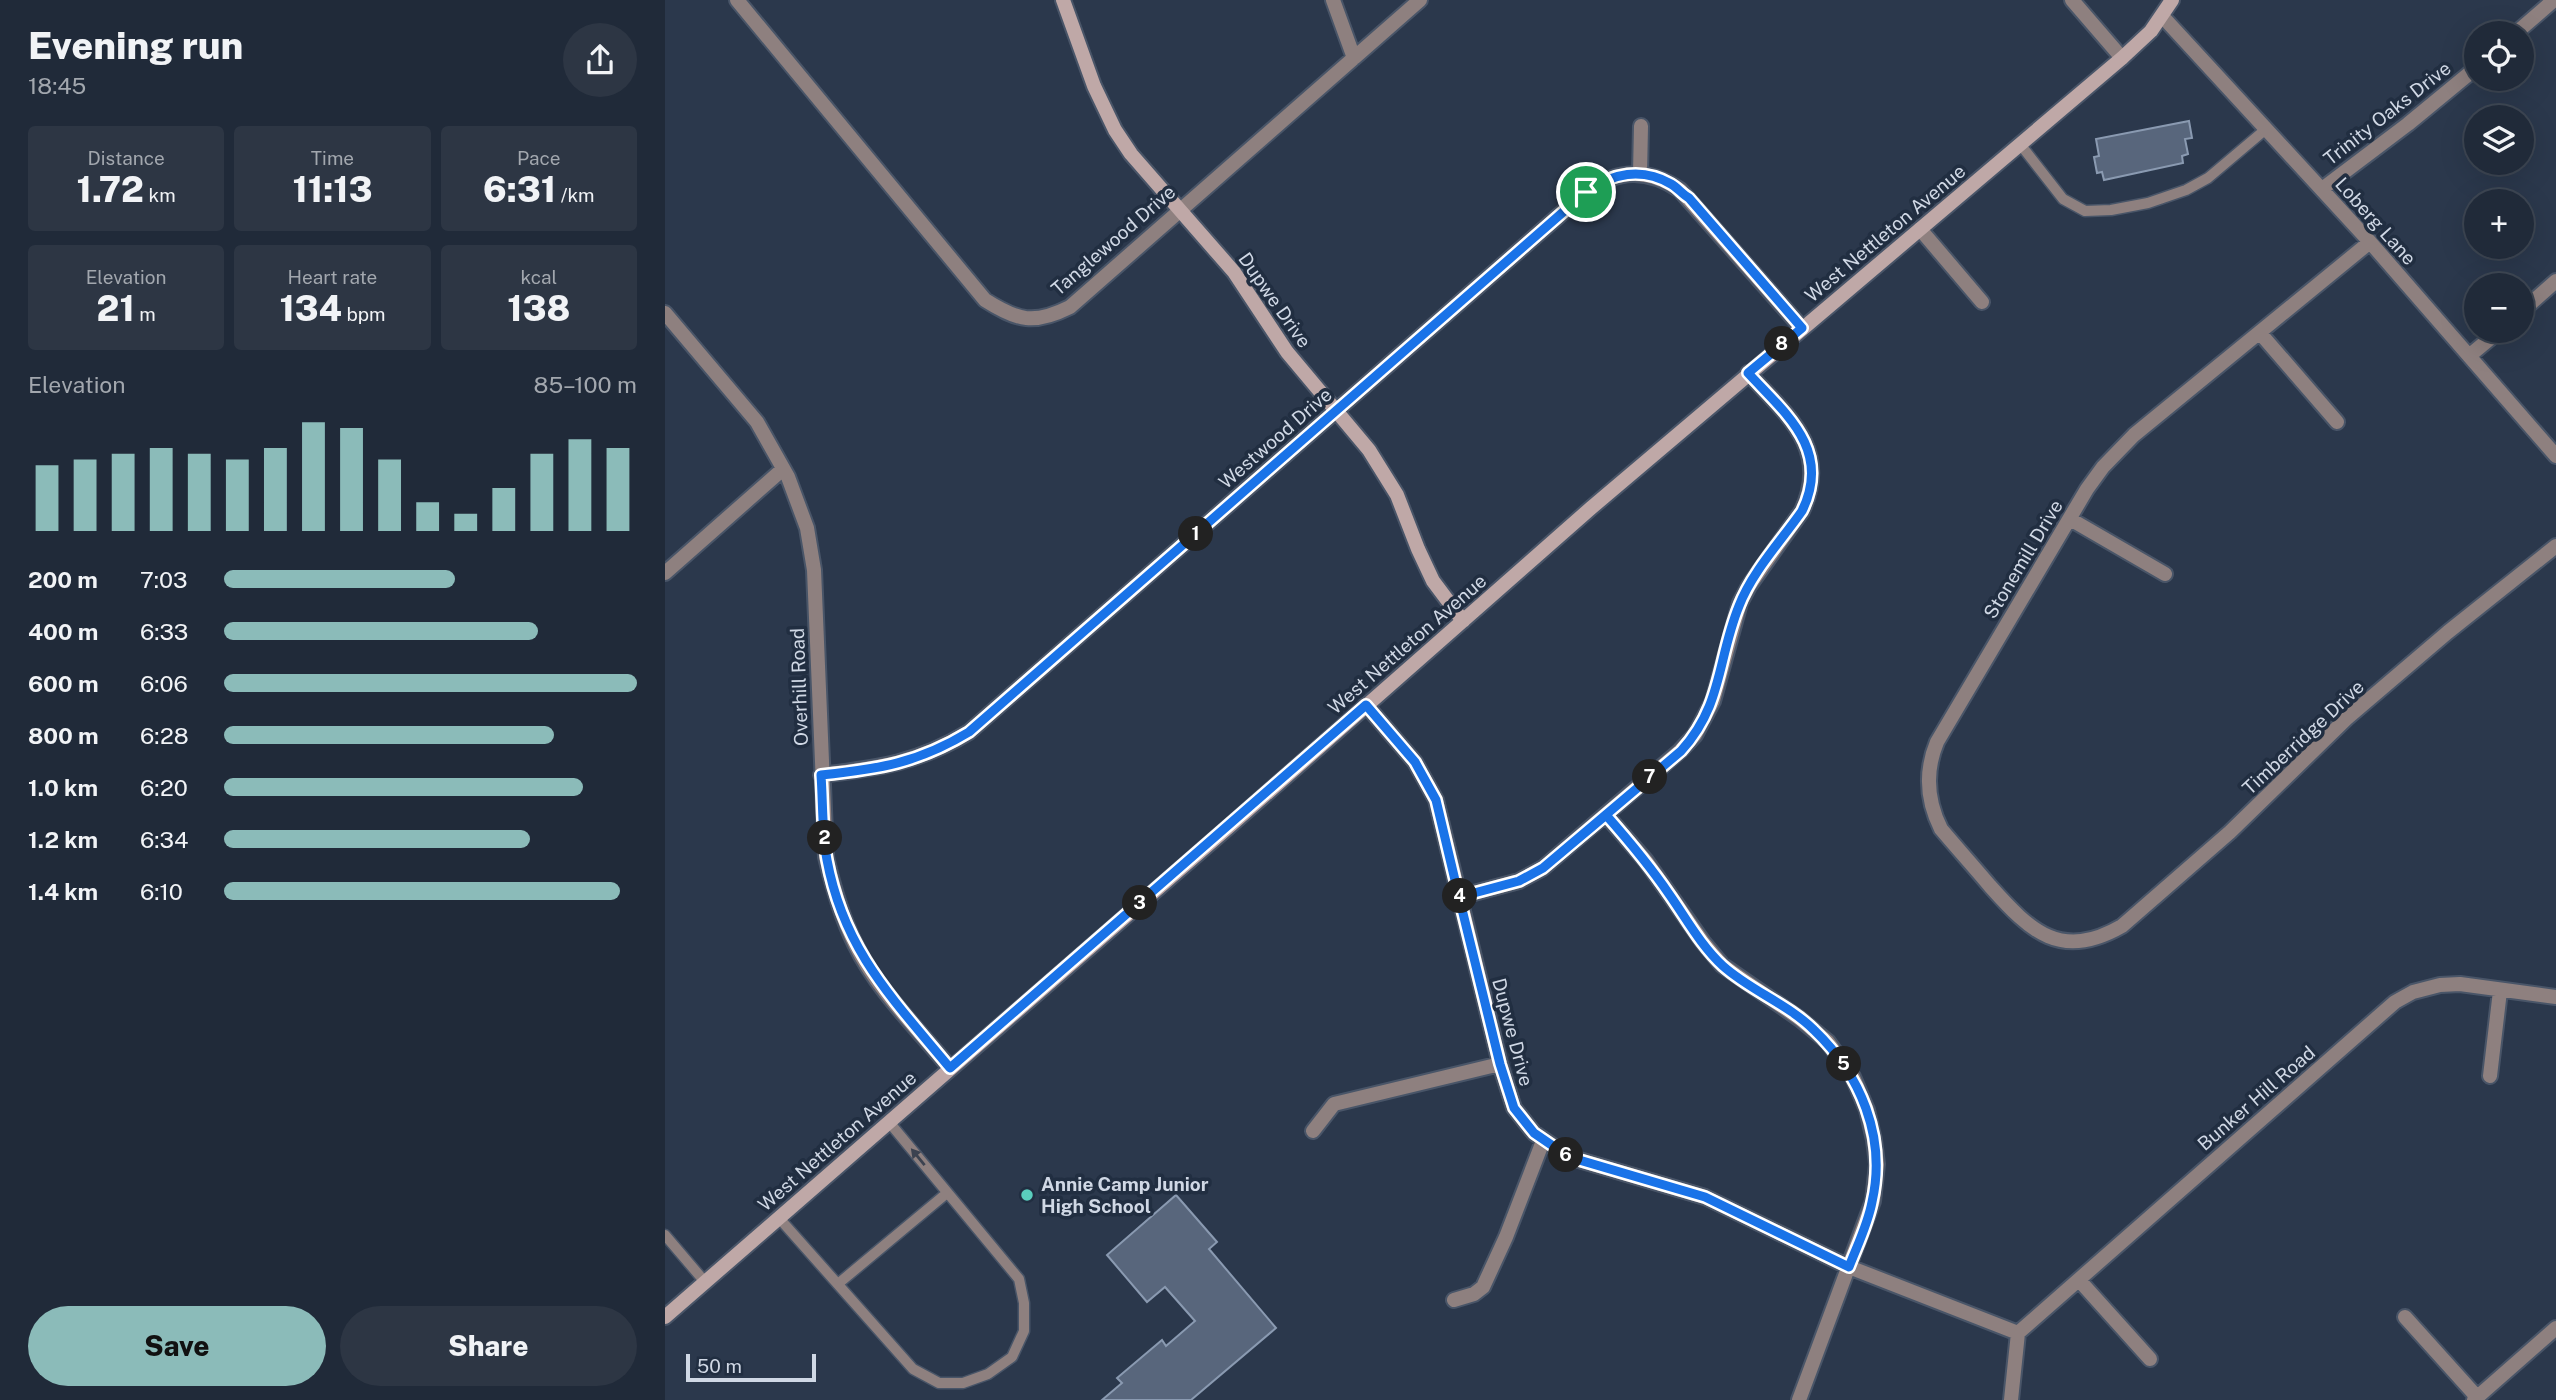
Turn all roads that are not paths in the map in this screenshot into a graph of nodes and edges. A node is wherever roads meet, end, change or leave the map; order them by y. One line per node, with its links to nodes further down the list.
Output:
1 (737, 0): 18 (street, Tanglewood Drive)
2 (1063, 0): 18 (street, Dupwe Drive)
3 (1333, 0): 10 (street)
4 (1420, 0): 10 (street, Tanglewood Drive)
5 (2072, 0): 11 (street)
6 (2172, 0): 8 (street, West Nettleton Avenue)
7 (2554, 0): 9 (street)
8 (2162, 17): 11 (street, West Nettleton Avenue); 14 (street, Loberg Lane)
9 (2530, 21)
10 (1354, 58): 18 (street, Tanglewood Drive)
11 (2122, 58): 15 (street, West Nettleton Avenue)
12 (2464, 78): 17 (street, Trinity Oaks Drive)
13 (1641, 126): 16 (street)
14 (2266, 129): 15 (lane); 17 (street, Loberg Lane)
15 (2020, 144): 19 (street, West Nettleton Avenue)
16 (1640, 174): 25 (street); 30 (street, Westwood Drive)
17 (2322, 189): 20 (street, Loberg Lane)
18 (1179, 209): 30 (street, Dupwe Drive)
19 (1920, 229): 23 (street); 25 (street, West Nettleton Avenue)
20 (2370, 242): 26 (street, Stonemill Drive); 28 (street, Loberg Lane)
21 (2556, 281): 22 (street)
22 (2534, 300)
23 (1982, 302)
24 (665, 313): 33 (street, Overhill Road)
25 (1802, 328): 29 (street, West Nettleton Avenue)
26 (2260, 333): 31 (street); 34 (street, Stonemill Drive)
27 (2485, 343): 28 (street)
28 (2469, 356): 32 (street, Loberg Lane)
29 (1748, 373): 38 (street, West Nettleton Avenue); 41 (street)
30 (1337, 410): 38 (street, Dupwe Drive); 40 (street, Westwood Drive)
31 (2337, 422)
32 (2556, 456)
33 (783, 469): 36 (street); 40 (street, Overhill Road)
34 (2070, 519): 37 (street); 43 (street, Stonemill Drive)
35 (2556, 546): 43 (street, Timberridge Drive)
36 (665, 573)
37 (2165, 574)
38 (1463, 621): 39 (street, West Nettleton Avenue)
39 (1366, 705): 42 (street, Dupwe Drive); 47 (street, West Nettleton Avenue)
40 (821, 775): 47 (street, Overhill Road)
41 (1606, 815): 42 (street); 55 (street)
42 (1459, 897): 46 (street, Dupwe Drive)
43 (2071, 941)
44 (2500, 991): 45 (street, Bunker Hill Road); 48 (street); 56 (street, Bunker Hill Road)
45 (2556, 998)
46 (1500, 1064): 50 (street); 51 (street, Dupwe Drive)
47 (950, 1068): 49 (street, West Nettleton Avenue)
48 (2490, 1076)
49 (888, 1122): 52 (lane, one-way to 49); 53 (street, West Nettleton Avenue)
50 (1313, 1131)
51 (1543, 1141): 55 (street, Dupwe Drive); 59 (street)
52 (947, 1193): 58 (lane); 58 (lane)
53 (779, 1218): 57 (street, West Nettleton Avenue); 58 (lane)
54 (665, 1235): 57 (lane)
55 (1849, 1267): 63 (street, Dupwe Drive); 66 (street)
56 (2079, 1280): 63 (street, Bunker Hill Road); 64 (street)
57 (705, 1282): 60 (street, West Nettleton Avenue)
58 (839, 1283)
59 (1454, 1300)
60 (665, 1317)
61 (2405, 1317): 65 (street)
62 (2556, 1328): 65 (street)
63 (2018, 1333): 67 (street)
64 (2150, 1359)
65 (2475, 1398)
66 (1799, 1400)
67 (2011, 1400)

